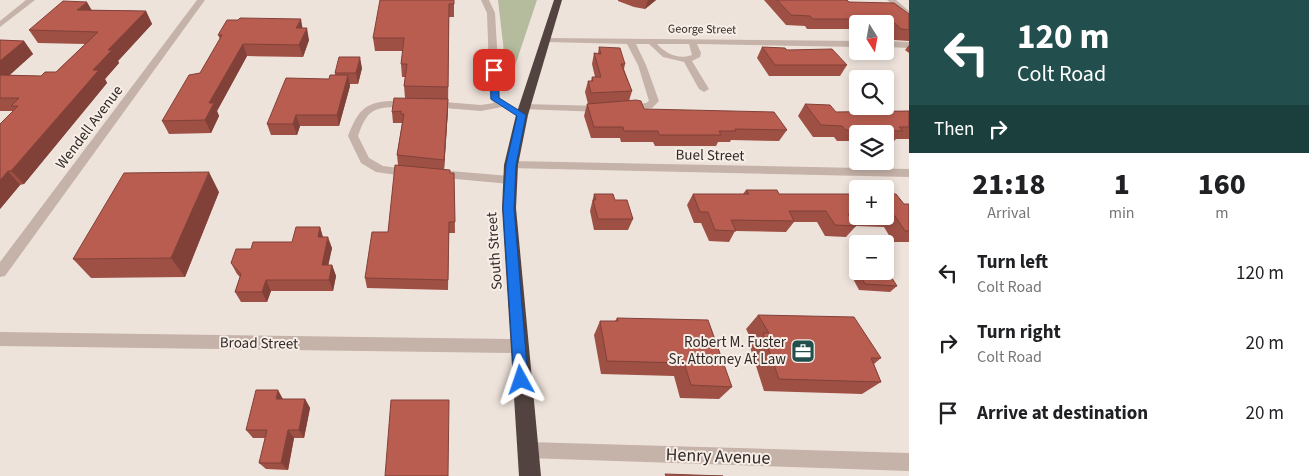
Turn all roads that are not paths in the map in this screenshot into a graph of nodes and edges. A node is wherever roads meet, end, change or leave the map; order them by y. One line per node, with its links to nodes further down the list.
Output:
1 (31, 0): 7 (street)
2 (201, 0): 21 (street, Wendell Avenue)
3 (558, 0): 8 (highway, South Street)
4 (891, 0): 6 (street)
5 (490, 1): 17 (street)
6 (909, 15)
7 (0, 26)
8 (547, 40): 9 (street, George Street); 18 (highway, South Street)
9 (630, 41): 10 (street, George Street); 18 (street)
10 (651, 41): 11 (street, George Street); 15 (street)
11 (692, 42): 12 (street, George Street); 15 (street)
12 (849, 44)
13 (894, 44): 14 (street)
14 (909, 45)
15 (687, 60): 16 (street)
16 (704, 89)
17 (504, 104): 18 (street); 20 (street, Buel Street)
18 (523, 111): 20 (highway, South Street)
19 (909, 172): 20 (street, Buel Street)
20 (511, 173): 23 (highway, South Street)
21 (0, 272)
22 (0, 340): 23 (street, Broad Street)
23 (518, 346): 24 (highway, South Street)
24 (528, 450): 25 (street, Henry Avenue); 26 (highway, South Street)
25 (909, 462)
26 (530, 476)

